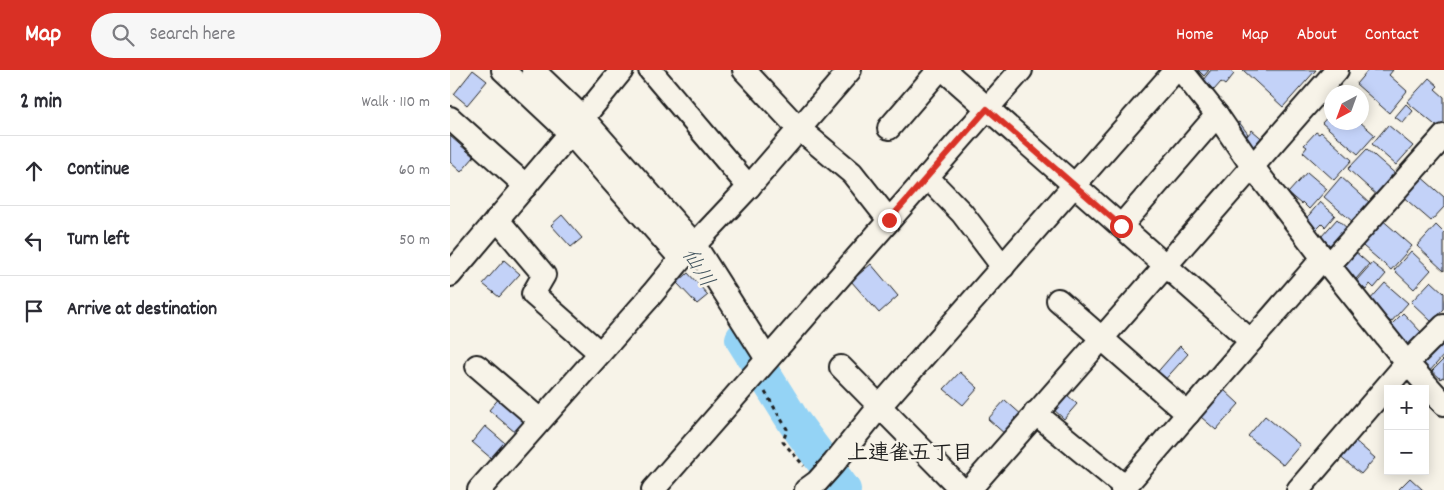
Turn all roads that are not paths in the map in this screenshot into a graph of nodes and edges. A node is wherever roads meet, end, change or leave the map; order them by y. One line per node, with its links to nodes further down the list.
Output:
1 (503, 70): 16 (street)
2 (533, 70): 16 (street)
3 (622, 70): 16 (street)
4 (650, 70): 24 (street)
5 (744, 70): 17 (street)
6 (850, 70): 17 (street)
7 (939, 70): 18 (street)
8 (944, 70): 13 (street)
9 (1021, 70): 13 (street)
10 (1174, 70): 23 (street)
11 (1181, 70): 14 (street)
12 (1337, 70): 20 (street)
13 (987, 109): 21 (street); 23 (street)
14 (1217, 115): 20 (street); 27 (street)
15 (450, 118): 22 (street)
16 (576, 126): 22 (street); 28 (street)
17 (798, 128): 24 (street); 26 (street)
18 (889, 128)
19 (1444, 136): 29 (street)
20 (1252, 166): 29 (street); 30 (street)
21 (927, 177): 26 (street); 31 (street)
22 (526, 186): 25 (street)
23 (1075, 186): 27 (street); 31 (street)
24 (748, 187): 28 (street)
25 (497, 219): 32 (street); 37 (street)
26 (889, 220): 40 (street)
27 (1121, 226): 30 (street)
28 (688, 251): 37 (street); 40 (street)
29 (1326, 262): 36 (street); 38 (street)
30 (1165, 265): 35 (street); 36 (street)
31 (1003, 267): 43 (street)
32 (450, 274)
33 (1058, 300): 35 (street)
34 (1444, 326): 38 (street)
35 (1101, 337): 44 (street); 45 (street)
36 (1251, 341): 45 (street)
37 (600, 353): 46 (street)
38 (1407, 363): 42 (street); 53 (street)
39 (477, 366): 46 (street)
40 (760, 367): 50 (street)
41 (841, 367): 43 (street)
42 (1444, 404)
43 (880, 406): 47 (street); 51 (street)
44 (1035, 412): 48 (street); 52 (street)
45 (1188, 414): 48 (street)
46 (540, 420): 49 (street)
47 (811, 486)
48 (1124, 489)
49 (479, 490)
50 (653, 490)
51 (962, 490)
52 (969, 490)
53 (1298, 490)

